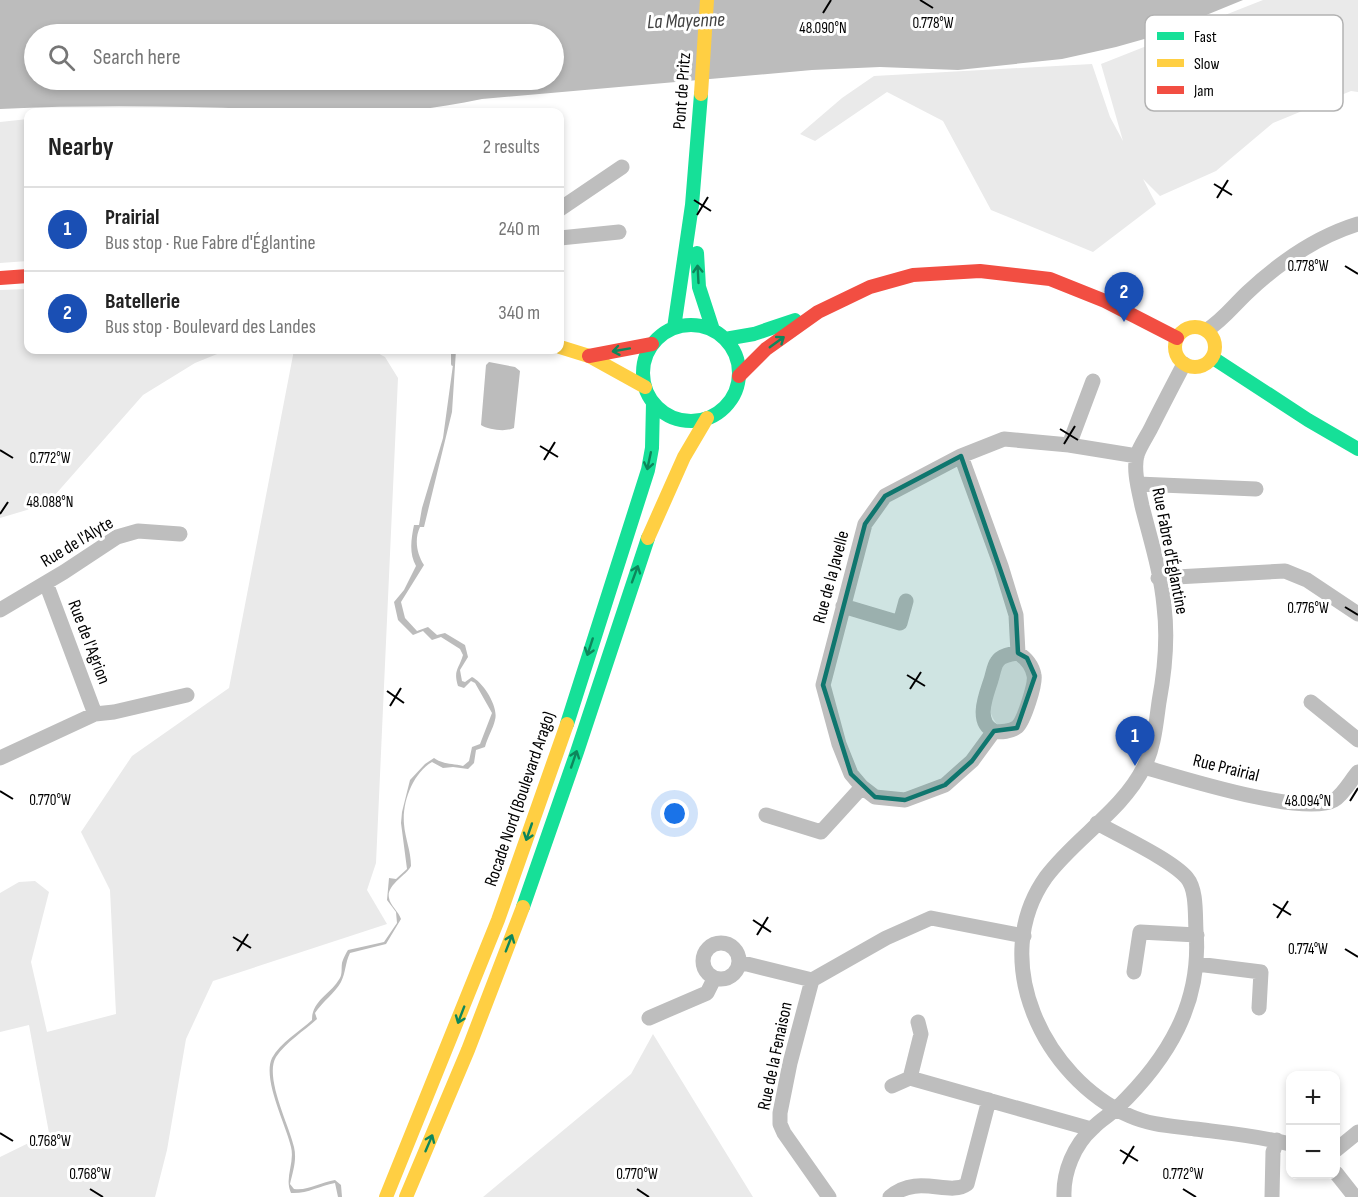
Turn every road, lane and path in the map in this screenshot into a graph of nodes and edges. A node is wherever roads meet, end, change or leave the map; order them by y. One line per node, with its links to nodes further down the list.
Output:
1 (707, 0): 3 (main road, Pont de Pritz)
2 (622, 167): 4 (street)
3 (693, 184): 11 (main road, Pont de Pritz); 12 (main road, Pont de Pritz, one-way to 3)
4 (564, 206)
5 (1358, 224): 13 (street)
6 (619, 232): 7 (street)
7 (564, 238)
8 (24, 276): 9 (main road)
9 (0, 278)
10 (818, 312): 14 (main road); 15 (main road); 21 (main road, one-way to 10)
11 (674, 328): 12 (main road); 16 (main road)
12 (713, 330): 15 (main road)
13 (1207, 330): 14 (main road); 19 (main road)
14 (1177, 338): 20 (main road)
15 (725, 339): 21 (main road)
16 (652, 344): 18 (main road, one-way to 18); 23 (main road)
17 (564, 347): 18 (main road)
18 (590, 356): 23 (main road)
19 (1213, 358): 20 (main road); 27 (main road)
20 (1184, 364): 29 (street, Rue Fabre d'Églantine)
21 (739, 376): 25 (main road)
22 (1094, 381): 26 (street)
23 (645, 387): 24 (main road)
24 (653, 403): 25 (main road); 70 (main road, Rocade Nord (Boulevard Arago), one-way to 70)
25 (707, 418): 71 (main road, one-way to 25)
26 (1069, 445): 28 (street, Rue de la Javelle); 29 (street, Rue de la Javelle)
27 (1358, 449)
28 (961, 456): 36 (street, Rue de la Javelle); 39 (street)
29 (1137, 456): 30 (street, Rue Fabre d'Églantine)
30 (1138, 484): 31 (street); 33 (street, Rue Fabre d'Églantine)
31 (1256, 489)
32 (180, 534): 34 (street, Rue de l'Alyte)
33 (1158, 578): 38 (street); 46 (street, Rue Fabre d'Églantine)
34 (46, 583): 37 (street, Rue de l'Alyte); 42 (street, Rue de l'Agrion)
35 (906, 601): 36 (street)
36 (843, 606): 48 (street, Rue de la Javelle)
37 (0, 610)
38 (1358, 614)
39 (1018, 653): 43 (street); 43 (street)
40 (187, 695): 42 (street)
41 (1311, 702): 44 (street)
42 (95, 714): 45 (street)
43 (994, 731): 48 (street)
44 (1358, 740)
45 (0, 758)
46 (1144, 767): 47 (street, Rue Prairial); 50 (street, Rue Fabre d'Églantine)
47 (1358, 771)
48 (862, 787): 49 (street)
49 (766, 815)
50 (1097, 823): 51 (street, Rue Fabre d'Églantine); 52 (street)
51 (1024, 936): 57 (street); 64 (street, Rue Fabre d'Églantine)
52 (1197, 936): 54 (street); 55 (street)
53 (739, 962): 56 (street); 56 (street, Rue de la Fenaison); 57 (street, Rue de la Fenaison)
54 (1197, 964): 58 (street); 64 (street)
55 (1134, 972)
56 (714, 978): 59 (street)
57 (812, 980): 72 (street, Rue de la Fenaison)
58 (1259, 1008)
59 (649, 1018)
60 (918, 1022): 61 (street)
61 (910, 1078): 62 (street); 63 (street)
62 (892, 1086)
63 (989, 1100): 65 (street); 73 (street)
64 (1117, 1108): 65 (street); 67 (street, Rue Fabre d'Églantine)
65 (1091, 1129): 74 (street)
66 (1358, 1132): 68 (street)
67 (1284, 1142): 75 (street)
68 (1340, 1146)
69 (1340, 1179): 76 (street)
70 (386, 1197)
71 (406, 1197)
72 (829, 1197)
73 (890, 1197)
74 (1064, 1197)
75 (1272, 1197)
76 (1354, 1197)

